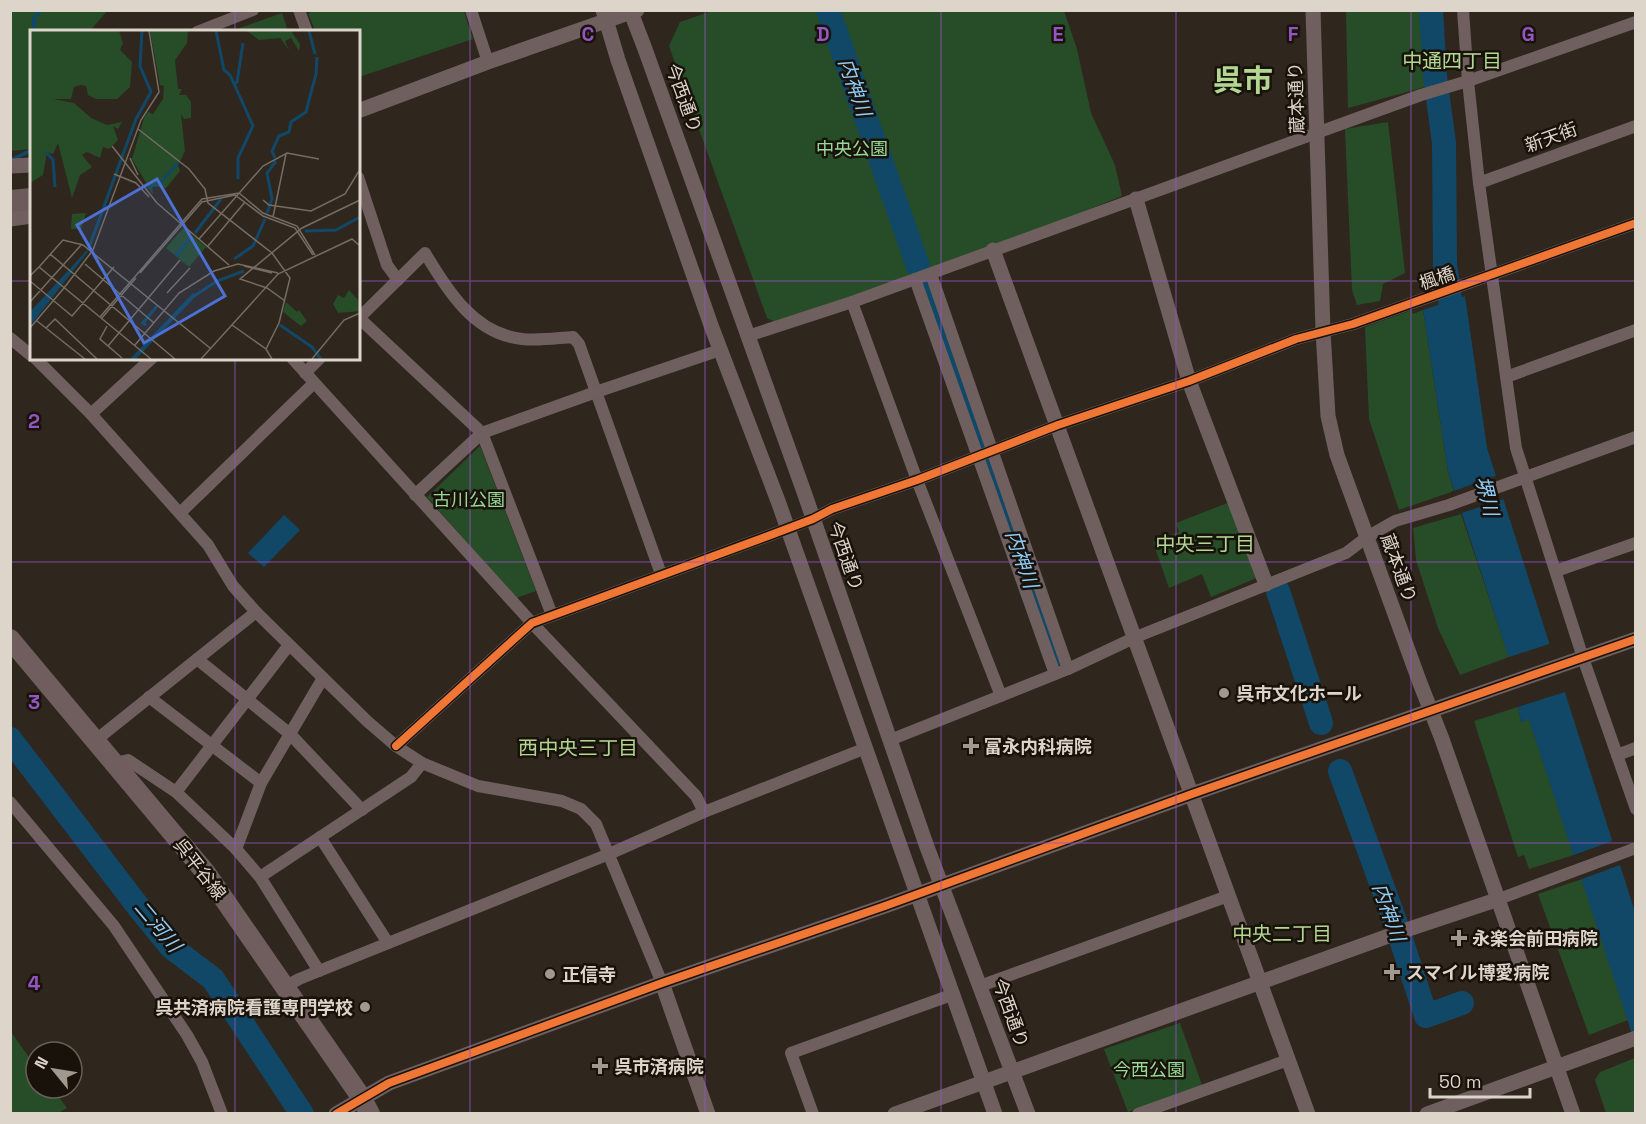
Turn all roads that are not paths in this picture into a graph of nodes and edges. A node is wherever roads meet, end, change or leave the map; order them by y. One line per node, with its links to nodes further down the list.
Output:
1 (253, 10): 9 (street)
2 (299, 10): 10 (street)
3 (471, 10): 11 (street)
4 (1313, 10): 15 (street, 蔵本通り)
5 (1463, 10): 12 (street)
6 (632, 11): 7 (street); 36 (street, 今西通り)
7 (605, 16): 11 (street); 38 (street)
8 (1635, 22): 12 (street)
9 (202, 30)
10 (306, 30)
11 (488, 62): 13 (street)
12 (1462, 83): 15 (street); 19 (street)
13 (360, 110)
14 (1635, 126): 19 (street, 新天街)
15 (1317, 133): 21 (street); 35 (street, 蔵本通り)
16 (30, 165): 17 (street)
17 (10, 166)
18 (360, 183): 30 (street)
19 (1479, 183): 28 (street)
20 (30, 199): 22 (highway)
21 (1136, 199): 26 (street); 46 (street)
22 (10, 201)
23 (30, 216): 24 (street)
24 (10, 219)
25 (1635, 223): 28 (street, 楓橋)
26 (993, 250): 27 (street); 50 (street)
27 (931, 274): 29 (street); 53 (street)
28 (1491, 275): 35 (street, 楓橋); 45 (street)
29 (915, 279): 31 (street); 54 (street)
30 (398, 280): 32 (street); 48 (street)
31 (852, 302): 36 (street); 56 (street)
32 (360, 317)
33 (360, 319): 51 (street)
34 (1635, 330): 45 (street)
35 (1323, 331): 46 (street, 楓橋); 61 (street, 蔵本通り)
36 (748, 336): 59 (street, 今西通り)
37 (10, 338): 39 (street)
38 (720, 350): 48 (street); 60 (street)
39 (30, 355)
40 (36, 360): 49 (street)
41 (150, 360): 49 (street)
42 (294, 360): 44 (street)
43 (318, 360): 44 (street)
44 (305, 373): 47 (street)
45 (1506, 377): 55 (street)
46 (1190, 381): 50 (street, 楓橋); 65 (street)
47 (314, 383): 57 (street); 58 (street)
48 (596, 392): 51 (street); 64 (street)
49 (91, 414): 58 (street)
50 (1058, 425): 53 (street, 楓橋); 69 (street)
51 (482, 433): 57 (street); 67 (street)
52 (1635, 437): 55 (street)
53 (992, 450): 54 (street, 楓橋); 75 (street)
54 (979, 455): 56 (street, 楓橋); 76 (street)
55 (1524, 478): 61 (street); 63 (street)
56 (917, 480): 59 (street, 楓橋); 78 (street)
57 (415, 495): 68 (street)
58 (180, 513): 66 (street)
59 (813, 519): 60 (street, 楓橋); 84 (street, 今西通り)
60 (787, 529): 64 (street, 楓橋); 87 (street)
61 (1367, 537): 65 (street); 81 (street, 蔵本通り)
62 (1635, 543): 63 (street)
63 (1556, 571): 73 (street)
64 (661, 574): 67 (street, 楓橋)
65 (1266, 584): 69 (street)
66 (256, 612): 72 (street); 74 (street)
67 (552, 615): 68 (street, 楓橋)
68 (532, 622): 86 (street); 98 (street)
69 (1136, 637): 75 (street); 94 (street)
70 (10, 639): 83 (main road, 呉平谷線)
71 (1635, 639): 73 (street)
72 (289, 645): 77 (street); 80 (street)
73 (1583, 658): 81 (street); 89 (street)
74 (197, 659): 79 (street); 80 (street)
75 (1068, 669): 76 (street)
76 (1055, 674): 78 (street)
77 (323, 678): 82 (street); 86 (street)
78 (1001, 696): 84 (street)
79 (149, 697): 83 (street); 85 (street)
80 (247, 699): 82 (street); 85 (street)
81 (1432, 710): 94 (street); 107 (street, 蔵本通り)
82 (290, 734): 92 (street); 97 (street)
83 (96, 740): 90 (main road, 呉平谷線)
84 (890, 740): 104 (street, 今西通り)
85 (212, 745): 92 (street); 93 (street)
86 (396, 746): 91 (street)
87 (866, 748): 98 (street); 105 (street)
88 (1635, 748): 89 (street)
89 (1617, 755): 96 (street)
90 (114, 763): 93 (street); 113 (main road, 呉平谷線)
91 (422, 763): 97 (street); 102 (street)
92 (261, 783): 101 (street)
93 (176, 792): 101 (street)
94 (1191, 794): 104 (street); 106 (street)
95 (10, 802): 121 (street)
96 (1635, 809)
97 (362, 810): 99 (street)
98 (704, 813): 102 (street)
99 (320, 837): 103 (street); 108 (street)
100 (1633, 848): 107 (street)
101 (236, 849): 103 (street)
102 (609, 854): 108 (street); 110 (street)
103 (260, 877): 109 (street)
104 (942, 886): 105 (street); 112 (street, 今西通り)
105 (918, 894): 110 (street); 114 (street)
106 (1228, 896): 111 (street); 112 (street)
107 (1499, 899): 111 (street); 117 (street, 蔵本通り)
108 (388, 943): 109 (street)
109 (319, 971): 113 (street)
110 (662, 983): 120 (street); 122 (street)
111 (1260, 983): 116 (street); 118 (street)
112 (980, 986): 118 (street, 今西通り)
113 (285, 987): 120 (main road, 呉平谷線)
114 (954, 994): 119 (street); 123 (street)
115 (1633, 1039): 117 (street)
116 (1288, 1060): 127 (street); 128 (street)
117 (1556, 1067): 129 (street); 130 (street, 蔵本通り)
118 (1012, 1071): 119 (street); 126 (street, 今西通り)
119 (985, 1082): 124 (street); 125 (street)
120 (354, 1108)
121 (222, 1113)
122 (708, 1113)
123 (813, 1113)
124 (896, 1113)
125 (995, 1113)
126 (1028, 1113)
127 (1138, 1113)
128 (1308, 1113)
129 (1426, 1113)
130 (1573, 1113)

